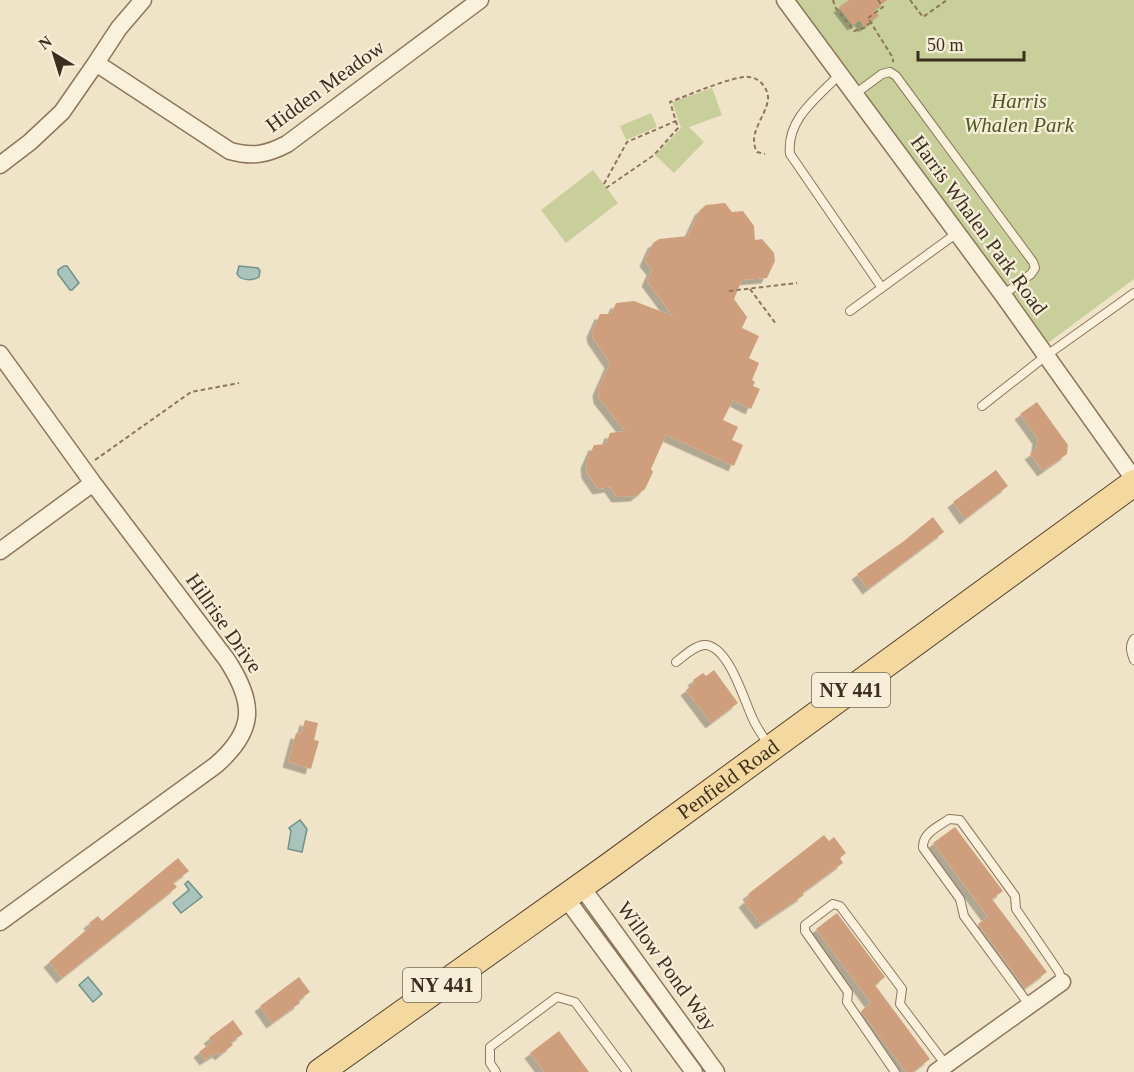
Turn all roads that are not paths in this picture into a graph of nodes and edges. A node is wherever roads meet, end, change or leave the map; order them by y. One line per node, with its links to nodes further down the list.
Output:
1 (143, 0): 4 (street)
2 (480, 0): 4 (street, Hidden Meadow)
3 (785, 0): 5 (street, Harris Whalen Park Road)
4 (96, 63): 7 (street)
5 (840, 74): 6 (street, Harris Whalen Park Road); 9 (lane)
6 (855, 94): 8 (street, Harris Whalen Park Road); 11 (lane)
7 (0, 165)
8 (957, 233): 9 (lane); 11 (street, Harris Whalen Park Road)
9 (882, 288): 12 (lane)
10 (1134, 293): 14 (lane)
11 (1003, 295): 14 (street, Harris Whalen Park Road)
12 (849, 312)
13 (0, 354): 16 (street, Hillrise Drive)
14 (1047, 355): 15 (lane); 17 (street, Harris Whalen Park Road)
15 (982, 406)
16 (93, 483): 18 (street); 24 (street, Hillrise Drive)
17 (1132, 486): 22 (main road, Penfield Road / NY 441)
18 (0, 550)
19 (1134, 639): 20 (lane)
20 (1134, 660)
21 (676, 662): 22 (lane)
22 (771, 748): 23 (main road, Penfield Road / NY 441)
23 (573, 892): 28 (main road, Penfield Road / NY 441); 31 (street, Willow Pond Way); 32 (street, Willow Pond Way)
24 (0, 922)
25 (1062, 982): 26 (street); 26 (lane)
26 (1030, 1006): 27 (street)
27 (941, 1069): 33 (lane)
28 (320, 1072)
29 (496, 1072): 30 (lane)
30 (627, 1072)
31 (694, 1072)
32 (716, 1072)
33 (895, 1072)

